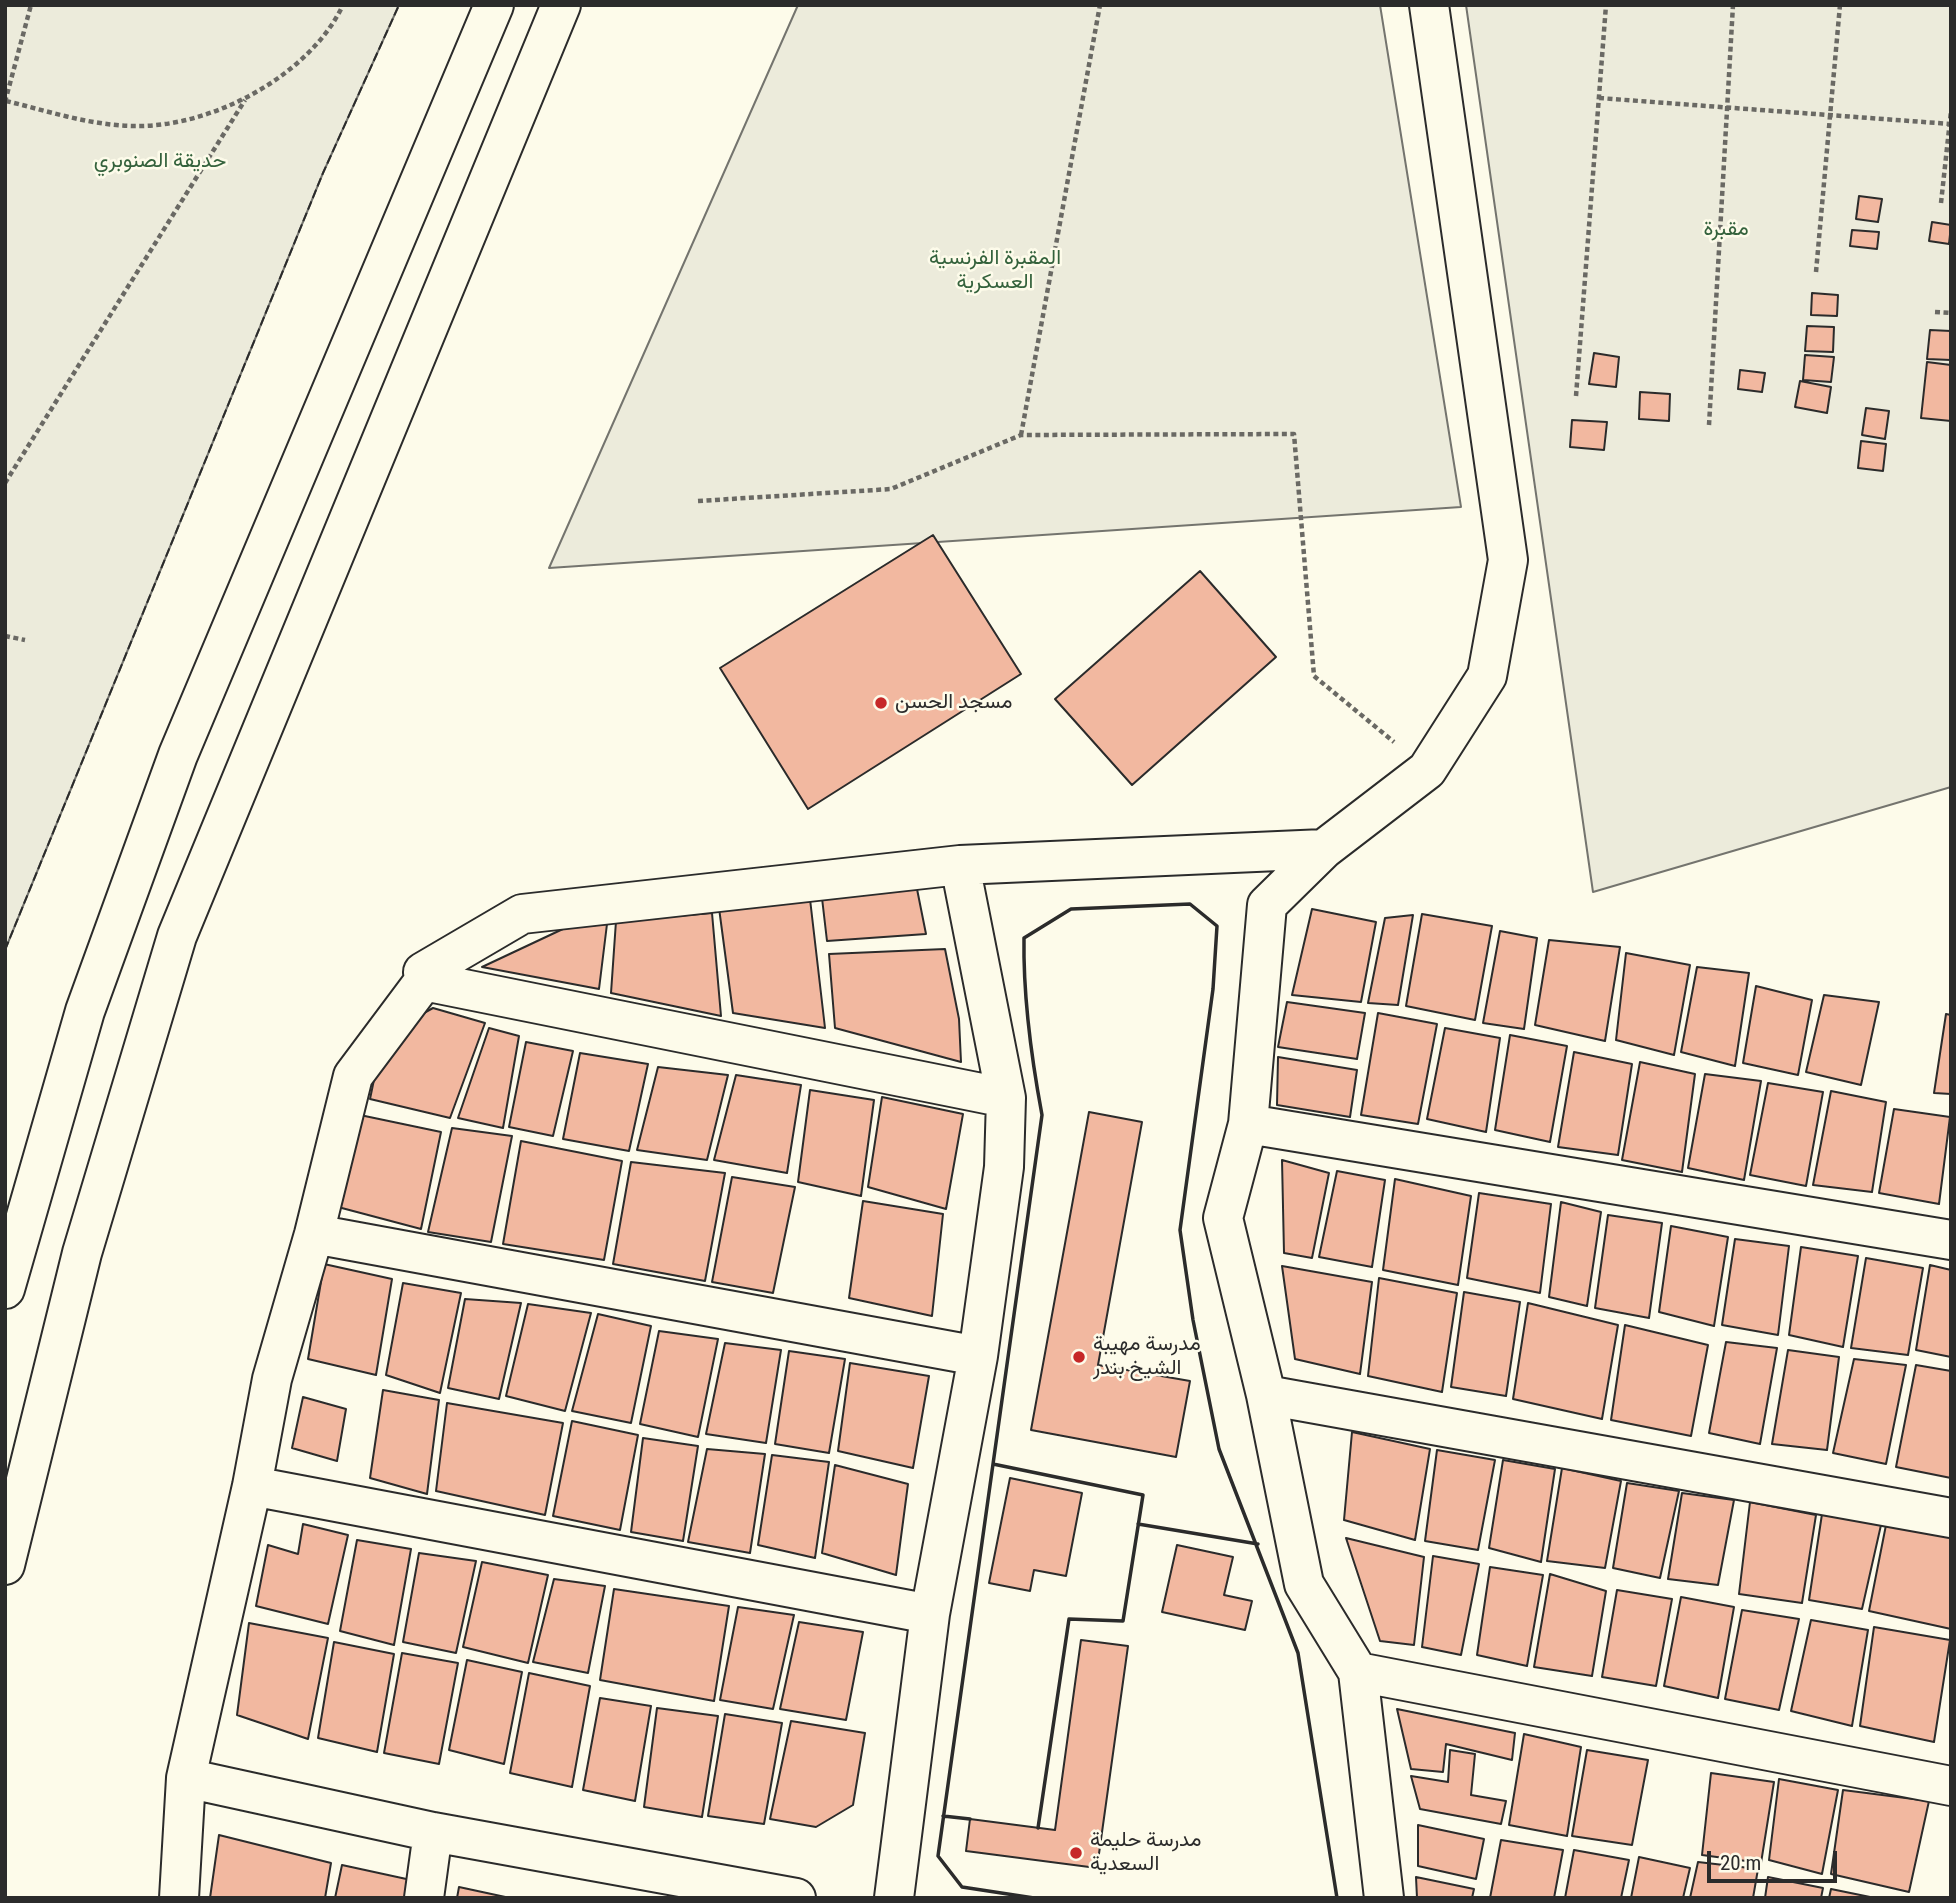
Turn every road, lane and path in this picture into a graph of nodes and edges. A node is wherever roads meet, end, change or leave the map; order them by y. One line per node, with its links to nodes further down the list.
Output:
1 (31, 5): 12 (path)
2 (343, 5): 11 (path)
3 (494, 5): 36 (street)
4 (561, 5): 41 (street)
5 (1100, 5): 23 (path)
6 (1429, 5): 28 (street)
7 (1606, 5): 10 (path)
8 (1733, 5): 13 (path)
9 (1840, 5): 15 (path)
10 (1599, 98): 13 (path); 21 (path)
11 (245, 100): 12 (path); 24 (path)
12 (5, 102)
13 (1727, 108): 15 (path); 22 (path)
14 (1951, 111): 16 (path)
15 (1830, 115): 16 (path); 18 (path)
16 (1950, 124): 17 (path)
17 (1941, 203)
18 (1816, 272)
19 (1935, 312): 20 (path)
20 (1951, 313)
21 (1576, 396)
22 (1709, 425)
23 (1021, 435): 25 (path); 28 (path)
24 (6, 479)
25 (698, 501)
26 (5, 636): 27 (path)
27 (25, 640)
28 (1427, 769): 29 (street)
29 (1324, 849): 30 (street); 33 (street)
30 (960, 864): 31 (street); 32 (street)
31 (424, 981): 32 (street); 34 (street)
32 (1006, 1098): 37 (street)
33 (1248, 1124): 35 (street); 38 (street)
34 (314, 1234): 37 (street); 39 (street)
35 (1951, 1240)
36 (5, 1289)
37 (978, 1356): 42 (street)
38 (1266, 1395): 40 (street); 43 (street)
39 (252, 1486): 42 (street); 44 (street)
40 (1951, 1518)
41 (5, 1565)
42 (930, 1614): 51 (street)
43 (1358, 1672): 45 (street); 52 (street)
44 (186, 1778): 46 (street); 48 (street)
45 (1951, 1786)
46 (433, 1832): 47 (street); 49 (street)
47 (619, 1883): 50 (street)
48 (179, 1898)
49 (424, 1898)
50 (796, 1898)
51 (894, 1898)
52 (1384, 1898)

